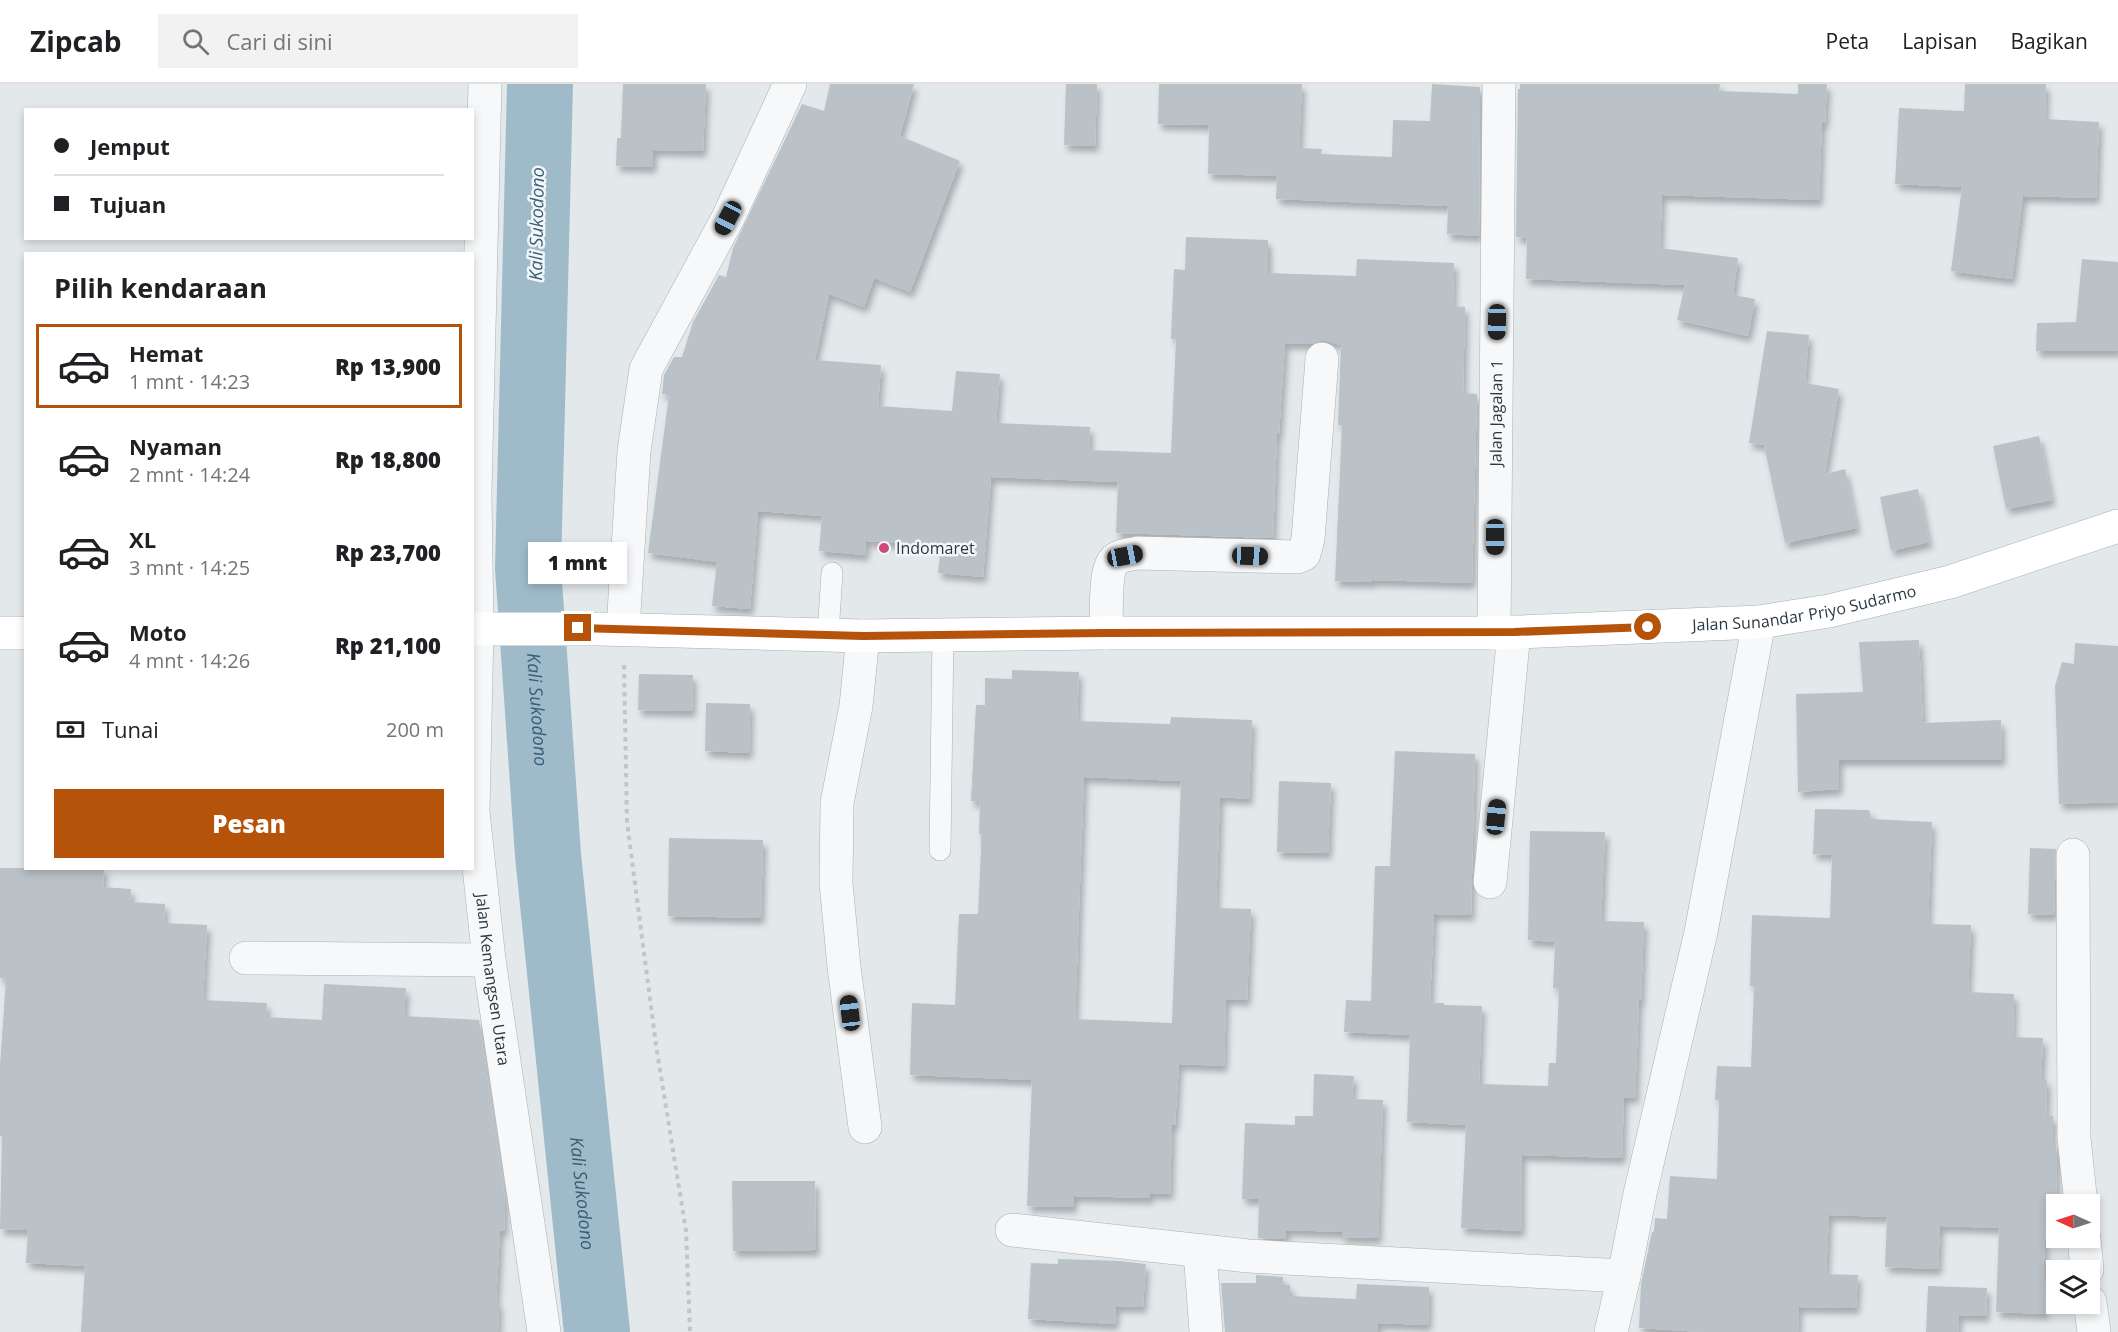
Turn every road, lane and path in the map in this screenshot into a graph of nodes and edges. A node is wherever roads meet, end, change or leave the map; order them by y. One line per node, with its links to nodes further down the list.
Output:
1 (484, 84): 8 (street, Jalan Kemangsen Utara)
2 (790, 84): 9 (street)
3 (1499, 84): 10 (street, Jalan Jagalan 1)
4 (1322, 359): 13 (street)
5 (2118, 526): 7 (main road, Jalan Sunandar Priyo Sudarmo)
6 (832, 573): 14 (lane)
7 (1759, 622): 10 (main road, Jalan Sunandar Priyo Sudarmo); 28 (street)
8 (475, 629): 9 (main road, Jalan Sunandar Priyo Sudarmo); 17 (street, Jalan Kemangsen Utara)
9 (612, 629): 14 (main road, Jalan Sunandar Priyo Sudarmo); 31 (path)
10 (1504, 632): 13 (main road, Jalan Sunandar Priyo Sudarmo); 21 (street, Jalan Jagalan 1)
11 (0, 633): 12 (main road)
12 (24, 633)
13 (1106, 633): 15 (main road, Jalan Sunandar Priyo Sudarmo)
14 (828, 634): 16 (main road, Jalan Sunandar Priyo Sudarmo)
15 (943, 634): 16 (main road, Jalan Sunandar Priyo Sudarmo); 19 (lane)
16 (863, 636): 24 (street)
17 (474, 720)
18 (474, 821): 23 (street, Jalan Kemangsen Utara)
19 (940, 850)
20 (2073, 855): 25 (street)
21 (1490, 882)
22 (246, 958): 23 (street)
23 (489, 960): 30 (street, Jalan Kemangsen Utara)
24 (865, 1127)
25 (2079, 1194)
26 (1012, 1230): 27 (street)
27 (1200, 1251): 28 (street); 32 (street)
28 (1624, 1276): 33 (street)
29 (2092, 1314): 34 (street)
30 (544, 1332)
31 (690, 1332)
32 (1206, 1332)
33 (1611, 1332)
34 (2094, 1332)

